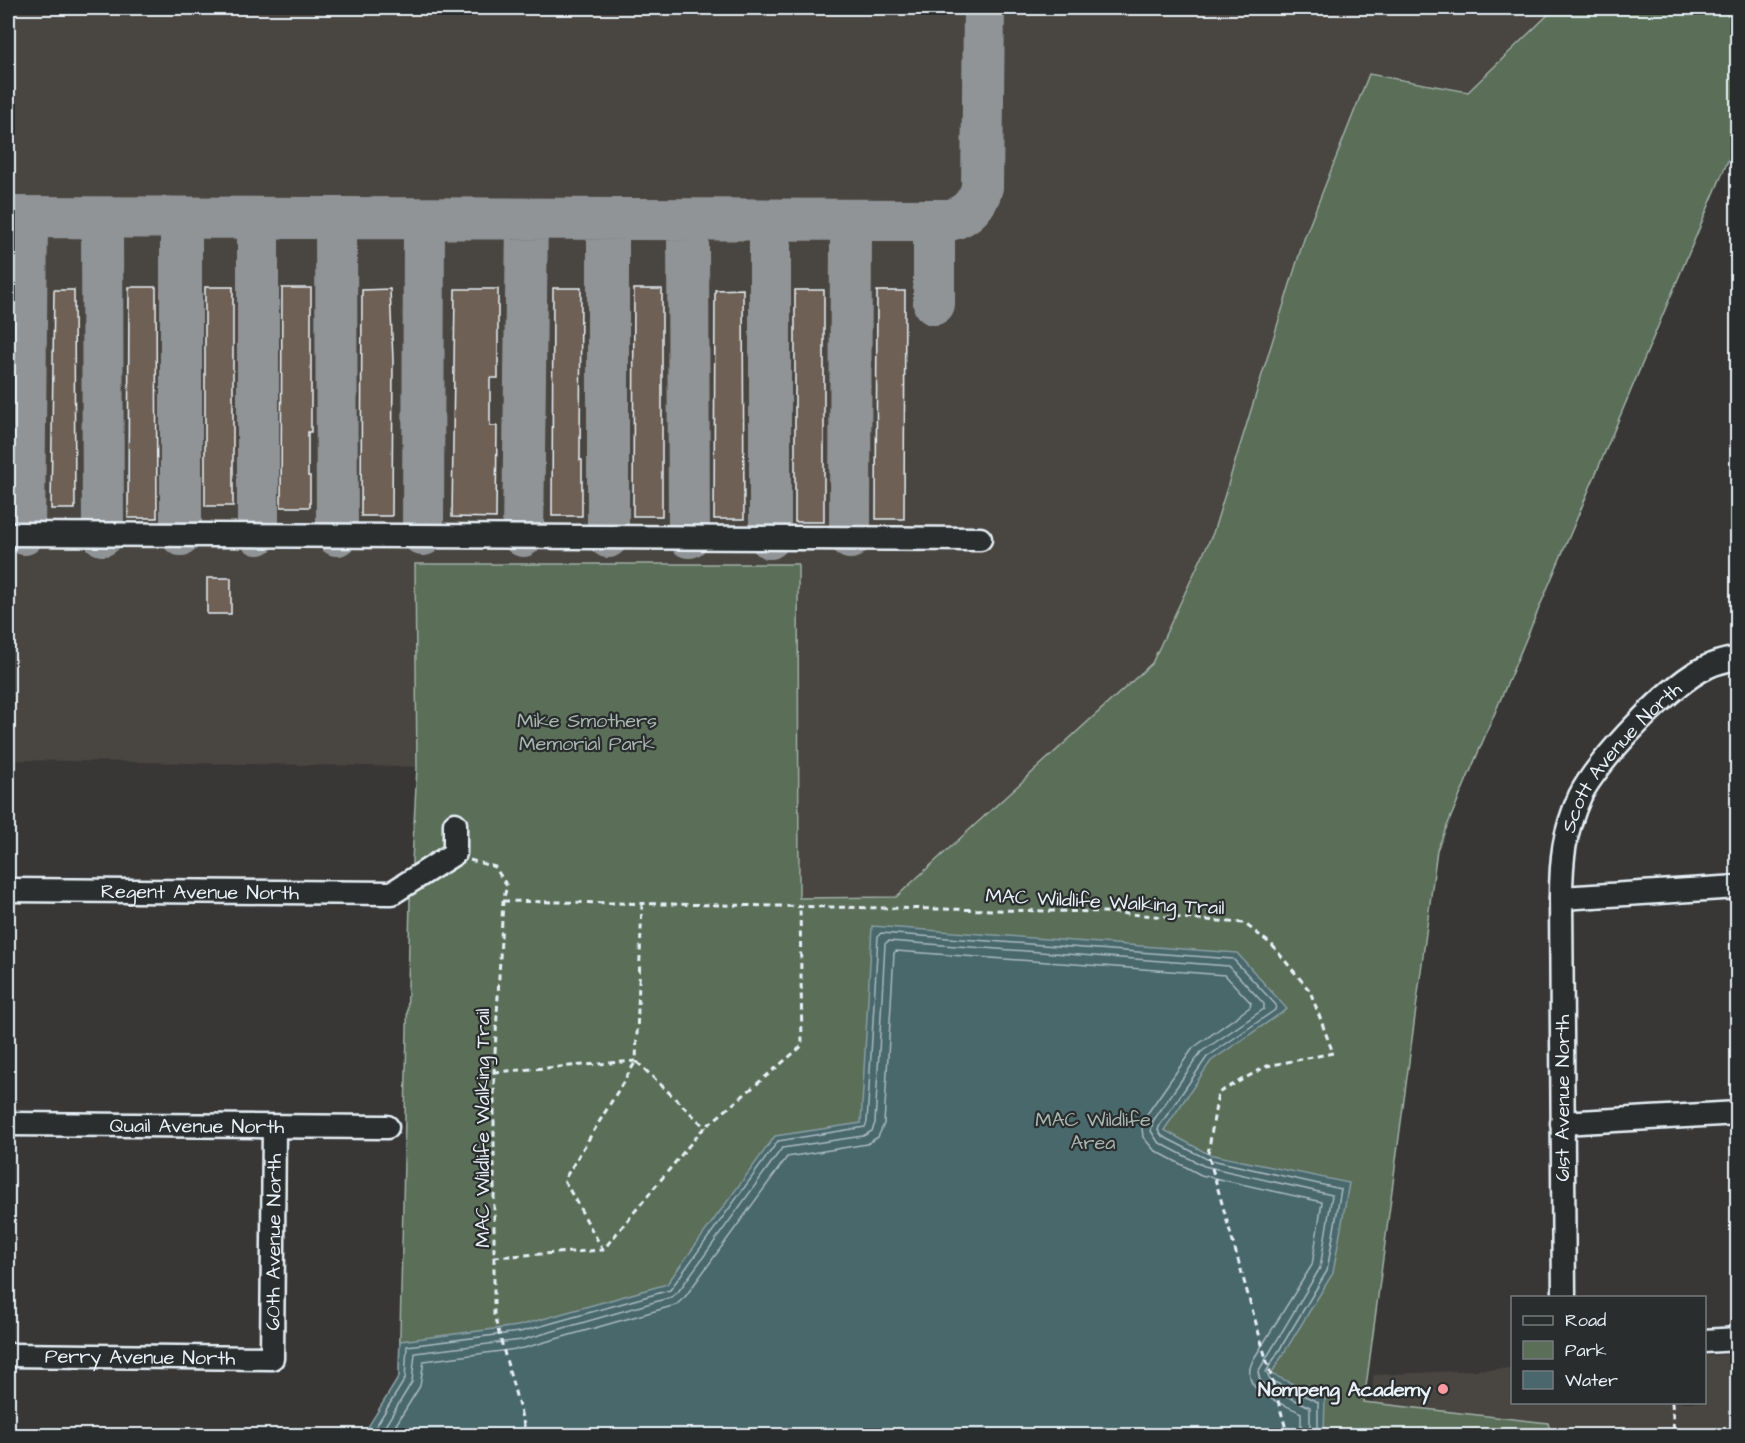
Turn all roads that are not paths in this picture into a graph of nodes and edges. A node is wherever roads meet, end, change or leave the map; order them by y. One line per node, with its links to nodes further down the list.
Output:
1 (8, 534): 2 (street)
2 (980, 539)
3 (1737, 658): 7 (street, Scott Avenue North)
4 (455, 824): 6 (street, Regent Avenue North)
5 (1737, 887): 7 (street)
6 (8, 891)
7 (1561, 898): 9 (street, 61st Avenue North)
8 (1737, 1113): 9 (street)
9 (1562, 1123): 13 (street, 61st Avenue North)
10 (8, 1124): 11 (street, Quail Avenue North)
11 (274, 1127): 12 (street, Quail Avenue North); 17 (street, 60th Avenue North)
12 (387, 1127)
13 (1564, 1296)
14 (1737, 1339): 15 (street)
15 (1706, 1341)
16 (8, 1355): 17 (street, Perry Avenue North)
17 (272, 1358)

